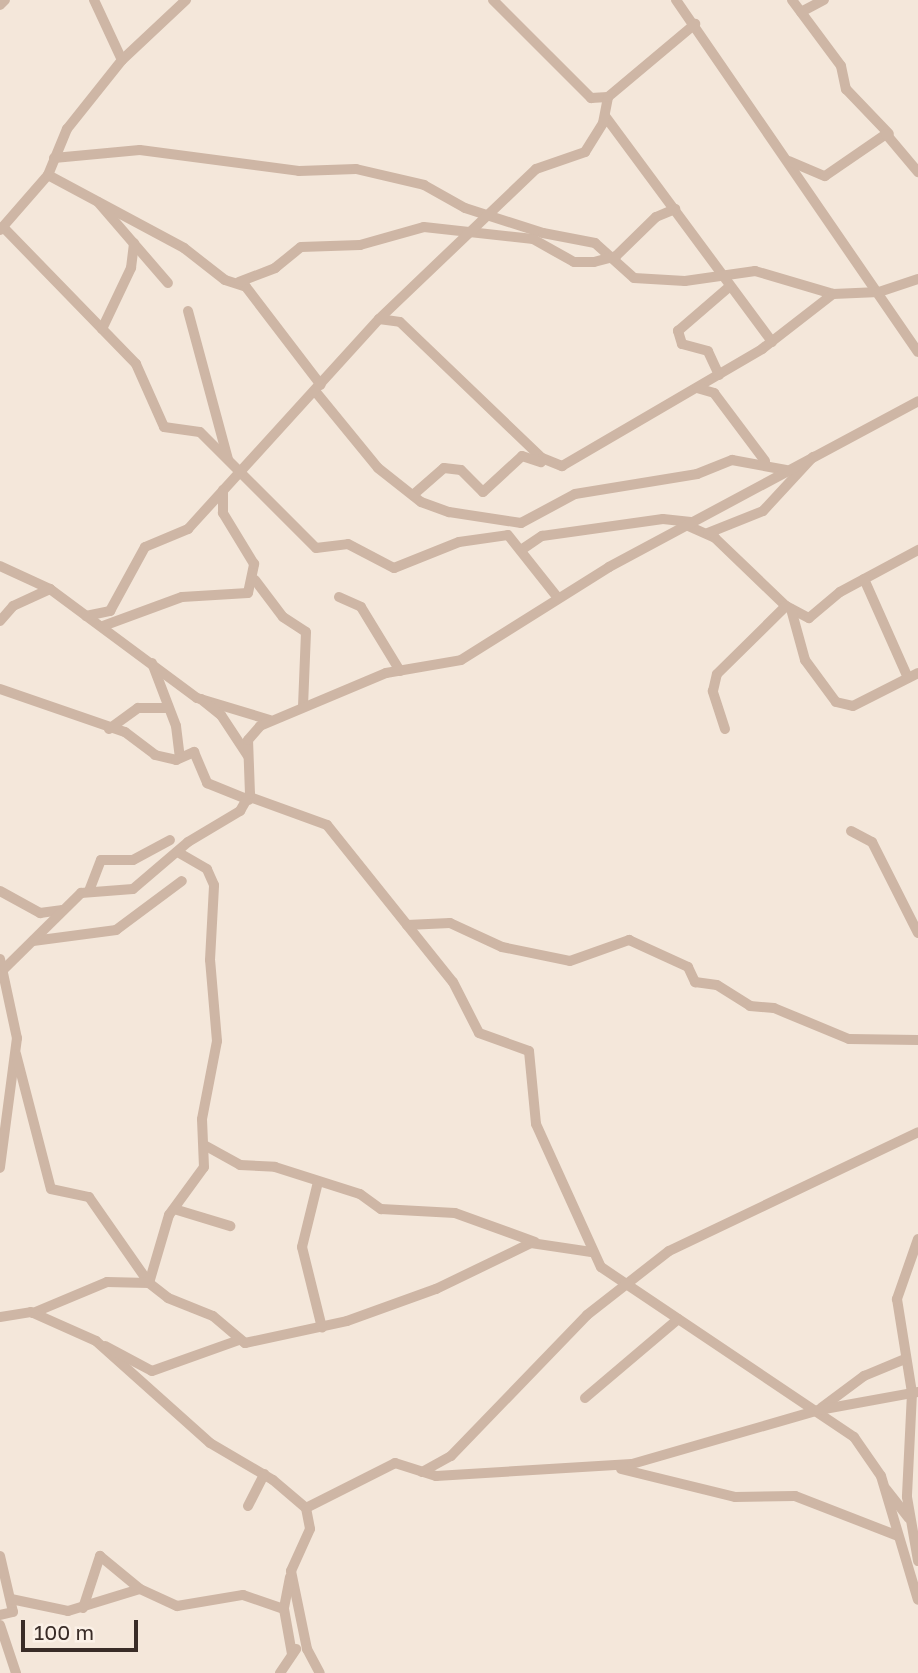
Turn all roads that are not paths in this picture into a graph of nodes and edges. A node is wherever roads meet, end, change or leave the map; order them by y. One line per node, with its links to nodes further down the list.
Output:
1 (5, 0): 8 (street)
2 (94, 0): 11 (street)
3 (186, 0): 11 (street)
4 (493, 0): 12 (street)
5 (676, 0): 10 (street)
6 (792, 0): 9 (street)
7 (824, 0): 9 (street)
8 (0, 5)
9 (801, 12): 14 (street)
10 (695, 24): 12 (street); 16 (street)
11 (122, 60): 15 (street)
12 (608, 97): 13 (street)
13 (605, 116): 20 (street); 21 (street)
14 (889, 134): 16 (street); 17 (street)
15 (54, 159): 18 (street); 21 (street)
16 (789, 161): 31 (street)
17 (918, 172)
18 (48, 175): 19 (street); 22 (street)
19 (94, 197): 24 (street); 28 (street)
20 (675, 209): 25 (street); 26 (street)
21 (492, 216): 23 (street); 25 (street)
22 (1, 228): 35 (street)
23 (477, 229): 25 (street); 28 (street); 34 (street)
24 (134, 243): 29 (street); 35 (street)
25 (616, 256): 26 (street)
26 (719, 274): 30 (street); 32 (street)
27 (918, 279): 31 (street)
28 (239, 282): 39 (street)
29 (168, 283)
30 (729, 287): 36 (street); 38 (street)
31 (878, 292): 32 (street); 37 (street)
32 (833, 294): 36 (street)
33 (188, 312): 45 (street)
34 (379, 319): 39 (street); 44 (street)
35 (102, 329): 45 (street)
36 (772, 342): 38 (street)
37 (918, 352)
38 (719, 375): 40 (street)
39 (318, 388): 45 (street); 48 (street)
40 (696, 388): 43 (street); 44 (street)
41 (918, 401): 42 (street)
42 (817, 452): 46 (street); 50 (street)
43 (765, 461): 46 (street); 48 (street)
44 (570, 463): 48 (street)
45 (233, 466): 47 (street); 51 (street)
46 (786, 470): 49 (street)
47 (224, 487): 55 (street); 60 (street)
48 (413, 495)
49 (689, 523): 50 (street); 51 (street); 58 (street)
50 (708, 533): 59 (street)
51 (524, 548): 58 (street)
52 (918, 550): 54 (street)
53 (0, 566): 56 (street)
54 (864, 579): 59 (street); 65 (street)
55 (256, 580): 62 (street); 68 (street)
56 (50, 589): 60 (street); 61 (street)
57 (338, 597): 64 (street)
58 (558, 598): 64 (street)
59 (789, 607): 65 (street); 72 (street)
60 (86, 616): 62 (street)
61 (0, 621)
62 (103, 626): 63 (street)
63 (152, 663): 67 (street); 69 (street)
64 (400, 671): 68 (street)
65 (913, 676)
66 (0, 689): 71 (street)
67 (201, 699): 70 (street); 73 (street)
68 (303, 707): 70 (street)
69 (168, 708): 71 (street); 74 (street)
70 (270, 720): 73 (street)
71 (109, 729): 74 (street)
72 (724, 729)
73 (248, 757): 75 (street)
74 (180, 758): 75 (street)
75 (249, 798): 78 (street); 83 (street)
76 (851, 831): 84 (street)
77 (170, 840): 81 (street)
78 (177, 852): 81 (street); 90 (street)
79 (182, 881): 85 (street)
80 (0, 891): 82 (street)
81 (89, 891): 82 (street)
82 (64, 908): 85 (street)
83 (407, 925): 87 (street); 95 (street)
84 (918, 933)
85 (33, 941): 86 (street)
86 (2, 963): 88 (street)
87 (918, 1040)
88 (16, 1054): 91 (street); 101 (street)
89 (918, 1132): 100 (street)
90 (206, 1146): 92 (street); 93 (street)
91 (0, 1167)
92 (318, 1182): 97 (street); 105 (street)
93 (174, 1209): 94 (street); 101 (street)
94 (230, 1226)
95 (587, 1239): 98 (street); 99 (street)
96 (918, 1239): 108 (street)
97 (535, 1242): 98 (street); 105 (street)
98 (566, 1245): 99 (street)
99 (591, 1252): 100 (street)
100 (628, 1280): 104 (street); 113 (street)
101 (149, 1283): 102 (street); 106 (street)
102 (33, 1313): 103 (street); 107 (street)
103 (0, 1317)
104 (678, 1318): 110 (street); 111 (street)
105 (322, 1328): 106 (street)
106 (239, 1340): 107 (street)
107 (101, 1345): 114 (street)
108 (905, 1359): 109 (street); 111 (street)
109 (915, 1393): 111 (street); 118 (street)
110 (585, 1398)
111 (819, 1410): 112 (street); 115 (street)
112 (606, 1467): 113 (street); 119 (street)
113 (422, 1472): 117 (street)
114 (264, 1474): 116 (street); 117 (street)
115 (884, 1487): 118 (street); 119 (street)
116 (248, 1507)
117 (306, 1508): 122 (street)
118 (910, 1519): 121 (street)
119 (898, 1536): 125 (street)
120 (0, 1556): 124 (street)
121 (918, 1561)
122 (291, 1571): 127 (street); 130 (street)
123 (139, 1589): 126 (street); 126 (street); 127 (street)
124 (11, 1599): 126 (street); 128 (street)
125 (918, 1600)
126 (83, 1608)
127 (284, 1609): 132 (street)
128 (0, 1615)
129 (0, 1625): 131 (street)
130 (304, 1638): 132 (street); 135 (street)
131 (2, 1639): 133 (street)
132 (292, 1654): 134 (street)
133 (16, 1673)
134 (280, 1673)
135 (320, 1673)

